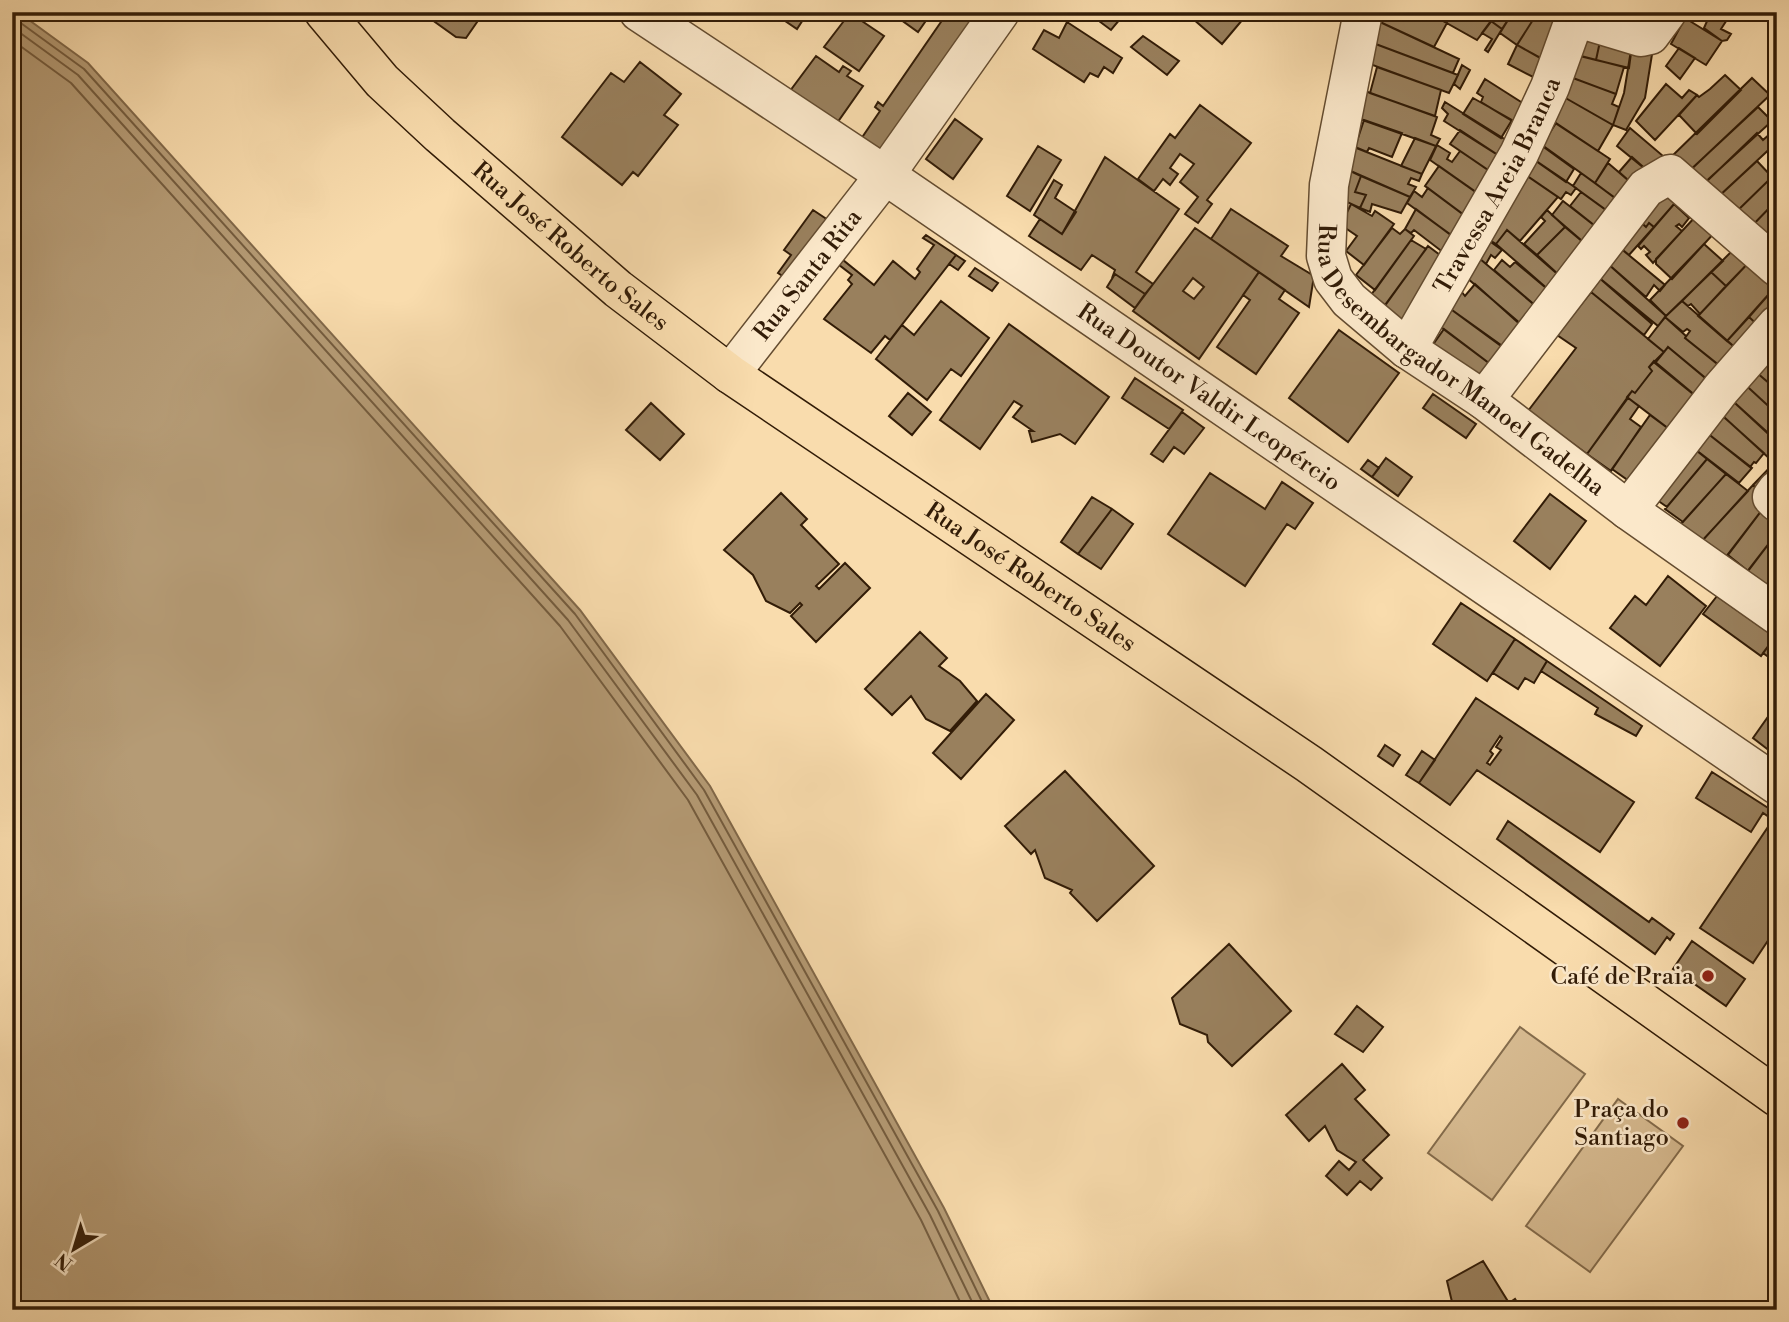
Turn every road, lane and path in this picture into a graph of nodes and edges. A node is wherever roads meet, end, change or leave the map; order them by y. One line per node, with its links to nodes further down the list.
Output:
1 (324, 12): 11 (main road, Rua José Roberto Sales)
2 (639, 12): 7 (street, Rua Doutor Valdir Leopércio)
3 (1000, 12): 7 (street, Rua Santa Rita)
4 (1363, 12): 10 (street, Rua Desembargador Manoel Gadelha)
5 (1667, 12): 6 (street)
6 (1578, 15): 10 (street, Travessa Areia Branca)
7 (886, 175): 11 (street, Rua Santa Rita); 17 (street, Rua Doutor Valdir Leopércio)
8 (1777, 267): 12 (street)
9 (1777, 325): 15 (street)
10 (1407, 349): 12 (street, Rua Desembargador Manoel Gadelha)
11 (730, 374): 18 (main road, Rua José Roberto Sales)
12 (1484, 400): 15 (street, Rua Desembargador Manoel Gadelha)
13 (1777, 490): 14 (street)
14 (1777, 502)
15 (1628, 510): 16 (street, Rua Desembargador Manoel Gadelha)
16 (1777, 615)
17 (1777, 785)
18 (1777, 1097)

